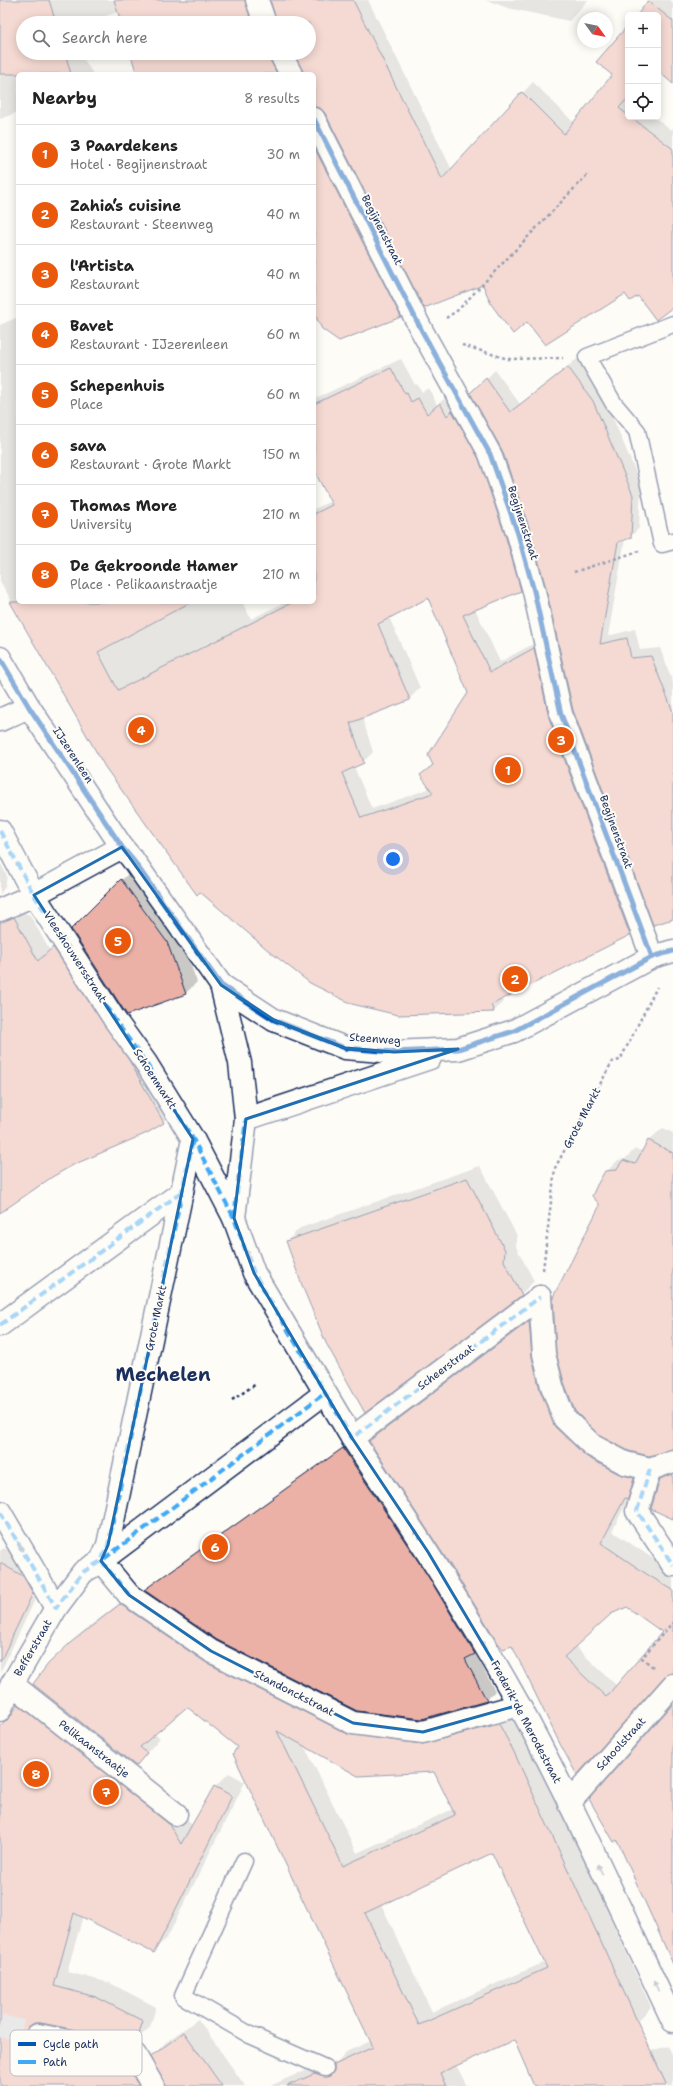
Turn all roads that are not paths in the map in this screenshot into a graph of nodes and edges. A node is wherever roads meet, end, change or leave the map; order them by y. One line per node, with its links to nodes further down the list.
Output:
1 (257, 0): 2 (street)
2 (263, 16)
3 (284, 60): 4 (street)
4 (290, 72)
5 (316, 123): 16 (street, Begijnenstraat)
6 (673, 324): 7 (lane)
7 (667, 542)
8 (0, 658): 9 (street, IJzerenleen)
9 (29, 707): 10 (street); 12 (street, IJzerenleen)
10 (0, 720)
11 (0, 830): 13 (street)
12 (127, 854): 13 (street); 17 (street, Steenweg)
13 (34, 894): 14 (street); 18 (street, Vleeshouwersstraat)
14 (0, 910)
15 (673, 951): 16 (street, Steenweg)
16 (652, 957): 19 (street, Steenweg)
17 (221, 985): 19 (street, Steenweg); 20 (street, Steenweg)
18 (115, 1020): 21 (street, Schoenmarkt)
19 (458, 1048): 20 (street)
20 (246, 1119): 23 (street, one-way to 20)
21 (193, 1139): 22 (street, Grote Markt); 23 (street)
22 (182, 1192): 24 (street); 30 (street, Grote Markt)
23 (234, 1218): 25 (street, one-way to 23)
24 (0, 1325)
25 (326, 1393): 26 (street); 30 (street)
26 (352, 1438): 28 (street, Scheerstraat); 35 (street, Frederik de Merodestraat, one-way to 26)
27 (673, 1461): 28 (street)
28 (650, 1468): 31 (street)
29 (0, 1512): 32 (street, one-way to 32)
30 (100, 1561): 32 (street); 35 (street, Standonckstraat)
31 (673, 1565)
32 (56, 1608): 34 (street, Befferstraat)
33 (665, 1678): 37 (street, Schoolstraat)
34 (12, 1684): 36 (street, Befferstraat); 38 (street, Pelikaanstraatje)
35 (519, 1705): 37 (street, Frederik de Merodestraat)
36 (0, 1710)
37 (569, 1803): 40 (street, Frederik de Merodestraat, one-way to 37)
38 (176, 1814)
39 (244, 1861): 42 (lane)
40 (673, 2021)
41 (142, 2067): 43 (street)
42 (325, 2068)
43 (153, 2086)

